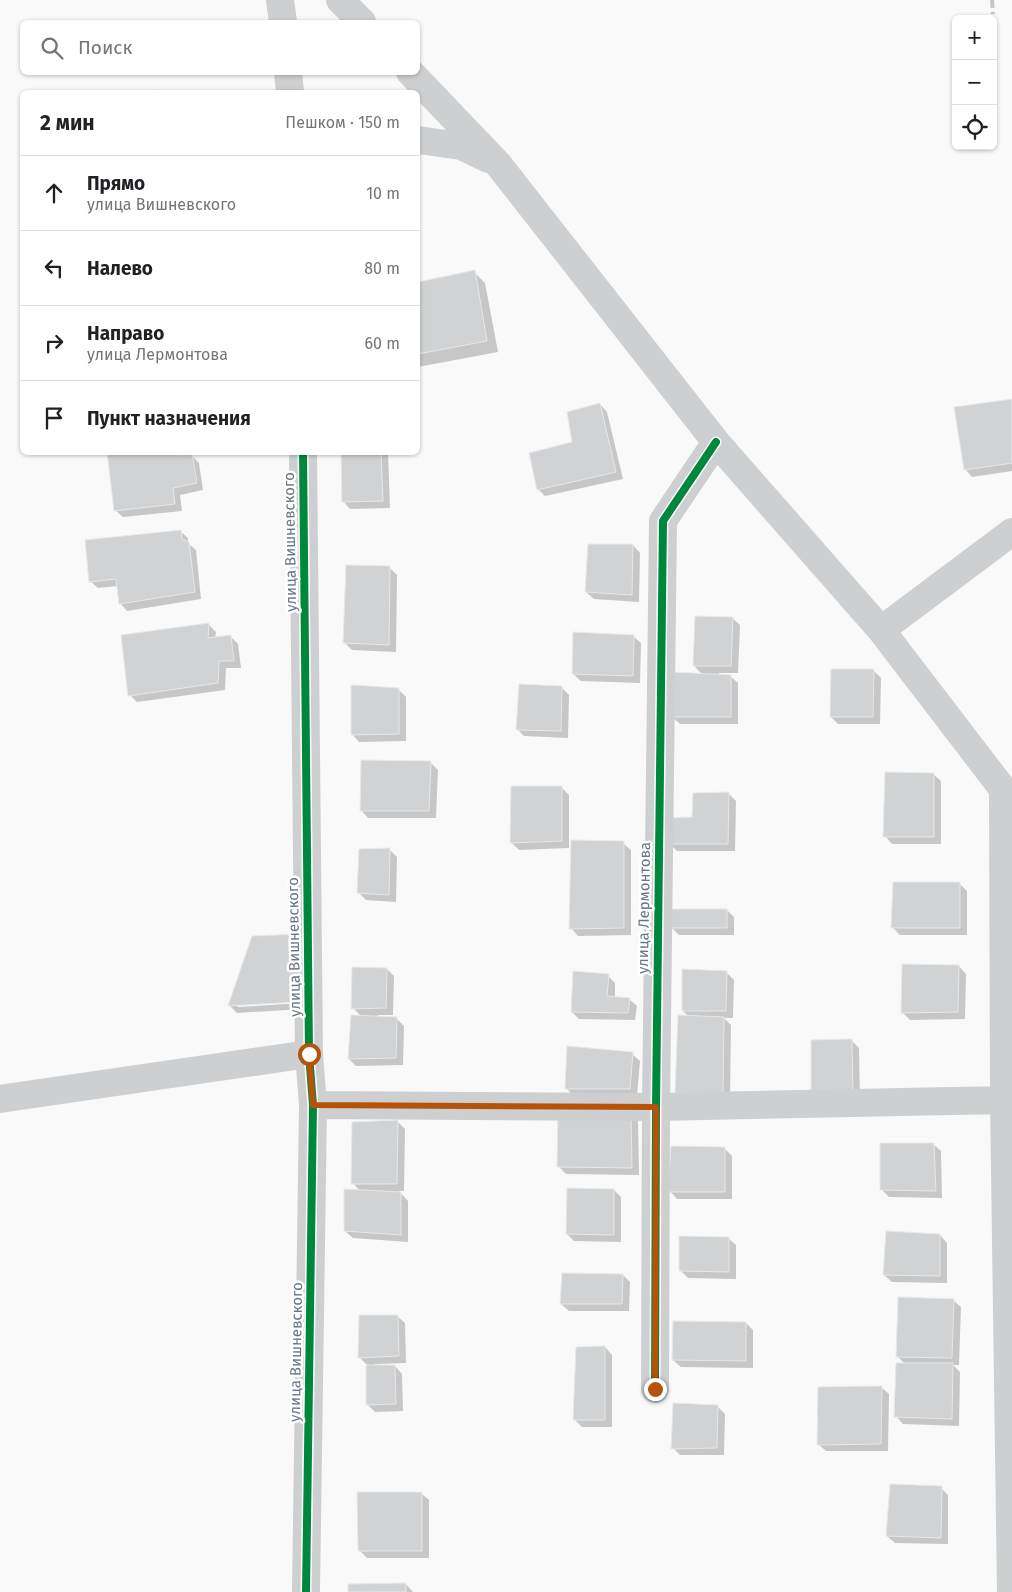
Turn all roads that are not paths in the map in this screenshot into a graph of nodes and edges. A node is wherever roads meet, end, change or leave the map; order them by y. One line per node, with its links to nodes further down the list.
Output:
1 (280, 0): 3 (street)
2 (340, 0): 4 (street)
3 (283, 20)
4 (360, 20)
5 (288, 75): 7 (street)
6 (413, 75): 9 (street)
7 (290, 90)
8 (420, 140): 9 (street)
9 (498, 164): 10 (street)
10 (716, 442): 13 (street); 20 (street, улица Лермонтова)
11 (303, 455): 16 (street, улица Вишневского)
12 (1012, 532): 13 (street)
13 (881, 630): 14 (street)
14 (1008, 796): 15 (street)
15 (1008, 951): 18 (street)
16 (309, 1054): 17 (street); 19 (street, улица Вишневского)
17 (0, 1099)
18 (1004, 1100): 20 (street); 23 (street)
19 (313, 1105): 20 (street); 22 (street, улица Вишневского)
20 (656, 1107): 21 (street, улица Лермонтова)
21 (655, 1389)
22 (306, 1592)
23 (1011, 1592)

